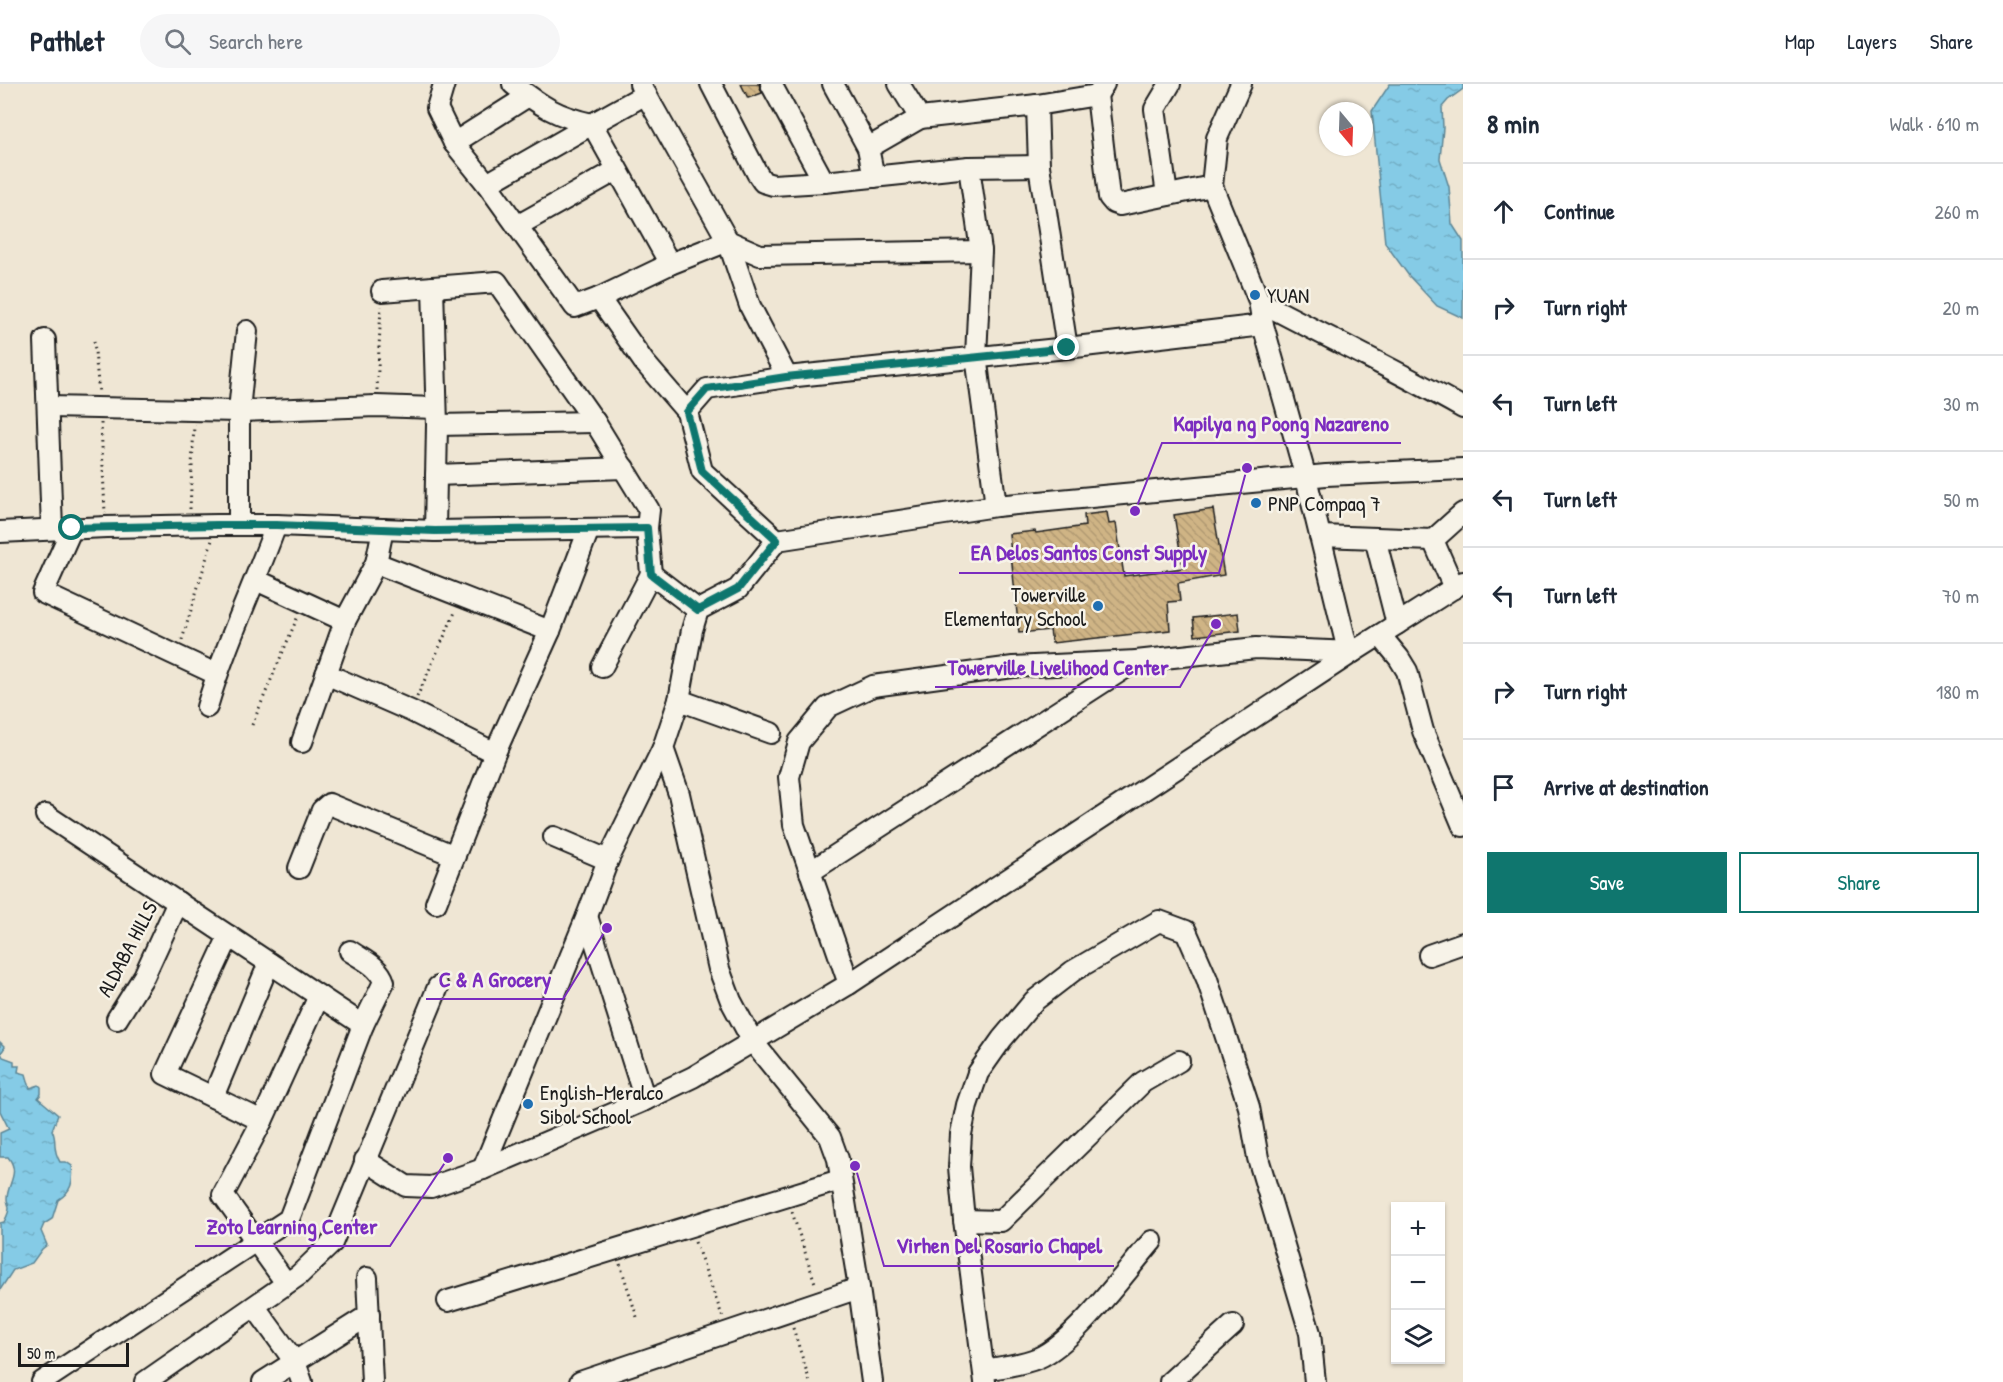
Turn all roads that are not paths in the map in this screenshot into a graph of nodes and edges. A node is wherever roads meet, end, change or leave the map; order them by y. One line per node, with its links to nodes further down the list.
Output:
1 (444, 84): 15 (street)
2 (513, 84): 11 (street)
3 (711, 84): 21 (street)
4 (771, 84): 21 (street)
5 (833, 84): 16 (street)
6 (899, 84): 13 (street)
7 (1170, 84): 24 (street)
8 (1241, 84): 23 (street)
9 (643, 89): 14 (street); 26 (street)
10 (1100, 89): 12 (street); 24 (street)
11 (528, 96): 14 (street); 15 (street)
12 (1037, 105): 13 (street); 17 (street)
13 (920, 118): 16 (street)
14 (591, 124): 19 (street); 22 (street)
15 (454, 143): 22 (street)
16 (868, 148): 20 (street)
17 (1039, 166): 18 (street); 36 (street)
18 (969, 167): 20 (street); 27 (street)
19 (617, 170): 25 (street); 28 (street)
20 (874, 177): 21 (street)
21 (824, 183)
22 (487, 184): 25 (street)
23 (1212, 186): 24 (street); 32 (street)
24 (1167, 195)
25 (517, 226): 31 (street)
26 (728, 241): 27 (street); 28 (street); 38 (street)
27 (981, 251): 37 (street)
28 (670, 264): 31 (street)
29 (433, 287): 30 (street); 43 (street); 44 (street)
30 (382, 291)
31 (599, 298): 42 (street)
32 (1259, 301): 33 (street); 40 (street)
33 (1263, 325): 36 (street); 48 (street)
34 (247, 331): 41 (street)
35 (45, 340): 39 (street)
36 (1067, 348): 37 (street)
37 (976, 356): 38 (street); 49 (street)
38 (786, 377): 42 (street)
39 (49, 407): 41 (street); 55 (street)
40 (1463, 408)
41 (239, 411): 43 (street); 51 (street)
42 (687, 412): 62 (street)
43 (436, 416): 44 (street); 47 (street)
44 (595, 422): 45 (street)
45 (624, 468): 47 (street); 54 (street)
46 (1463, 469): 48 (street)
47 (436, 475): 58 (street)
48 (1306, 478): 49 (street); 60 (street)
49 (996, 506): 62 (street)
50 (1463, 513): 63 (street)
51 (239, 525): 52 (street); 53 (street)
52 (276, 525): 56 (street); 66 (street)
53 (72, 528): 55 (street); 76 (street)
54 (647, 528): 57 (street); 65 (street)
55 (52, 529): 59 (street)
56 (383, 529): 58 (street); 64 (street)
57 (589, 529): 58 (street); 71 (street)
58 (435, 531)
59 (0, 532)
60 (1320, 536): 61 (street); 73 (street)
61 (1375, 538): 63 (street); 70 (street)
62 (777, 540): 68 (street)
63 (1433, 540): 67 (street)
64 (376, 563): 69 (street); 71 (street)
65 (651, 574): 68 (street); 75 (street)
66 (256, 580): 69 (street); 76 (street)
67 (1459, 585): 70 (street)
68 (698, 610): 78 (street)
69 (345, 621): 77 (street)
70 (1398, 624): 72 (street)
71 (550, 631): 83 (street)
72 (1380, 635): 73 (street); 85 (street)
73 (1351, 651): 74 (street); 99 (street)
74 (1137, 661): 90 (street); 90 (street)
75 (602, 667)
76 (216, 674): 79 (street)
77 (326, 674): 81 (street); 83 (street)
78 (679, 700): 80 (street); 82 (street)
79 (207, 708)
80 (771, 733)
81 (302, 741)
82 (663, 748): 88 (street); 104 (street)
83 (495, 753): 87 (street)
84 (46, 815): 91 (street)
85 (1463, 826)
86 (554, 837): 88 (street)
87 (455, 856): 89 (street); 92 (street)
88 (608, 860): 93 (street)
89 (299, 868)
90 (810, 872): 99 (street)
91 (178, 902): 94 (street); 102 (street, ALDABA HILLS)
92 (436, 903)
93 (587, 916): 107 (street); 110 (street)
94 (229, 936): 98 (street); 106 (street)
95 (1463, 943): 97 (street)
96 (350, 951): 103 (street)
97 (1429, 955)
98 (269, 963): 101 (street); 106 (street)
99 (849, 984): 104 (street)
100 (438, 987): 109 (street)
101 (319, 996): 103 (street); 108 (street)
102 (117, 1018)
103 (363, 1025): 113 (street)
104 (753, 1042): 107 (street); 111 (street)
105 (1179, 1061): 112 (street)
106 (213, 1097): 108 (street)
107 (645, 1100): 110 (street)
108 (262, 1121): 113 (street)
109 (365, 1160): 110 (street); 116 (street)
110 (483, 1169)
111 (840, 1180): 117 (street); 118 (street)
112 (964, 1220): 123 (street); 132 (street)
113 (255, 1241): 116 (street); 124 (street)
114 (1152, 1241): 123 (street)
115 (367, 1278): 120 (street)
116 (286, 1284): 119 (street)
117 (859, 1288): 129 (street); 130 (street)
118 (448, 1301)
119 (255, 1306): 122 (street); 125 (street)
120 (369, 1315): 122 (street); 128 (street)
121 (1233, 1325): 131 (street)
122 (295, 1362): 126 (street); 127 (street)
123 (985, 1376)
124 (42, 1382)
125 (145, 1382)
126 (263, 1382)
127 (302, 1382)
128 (372, 1382)
129 (580, 1382)
130 (872, 1382)
131 (1170, 1382)
132 (1315, 1382)

